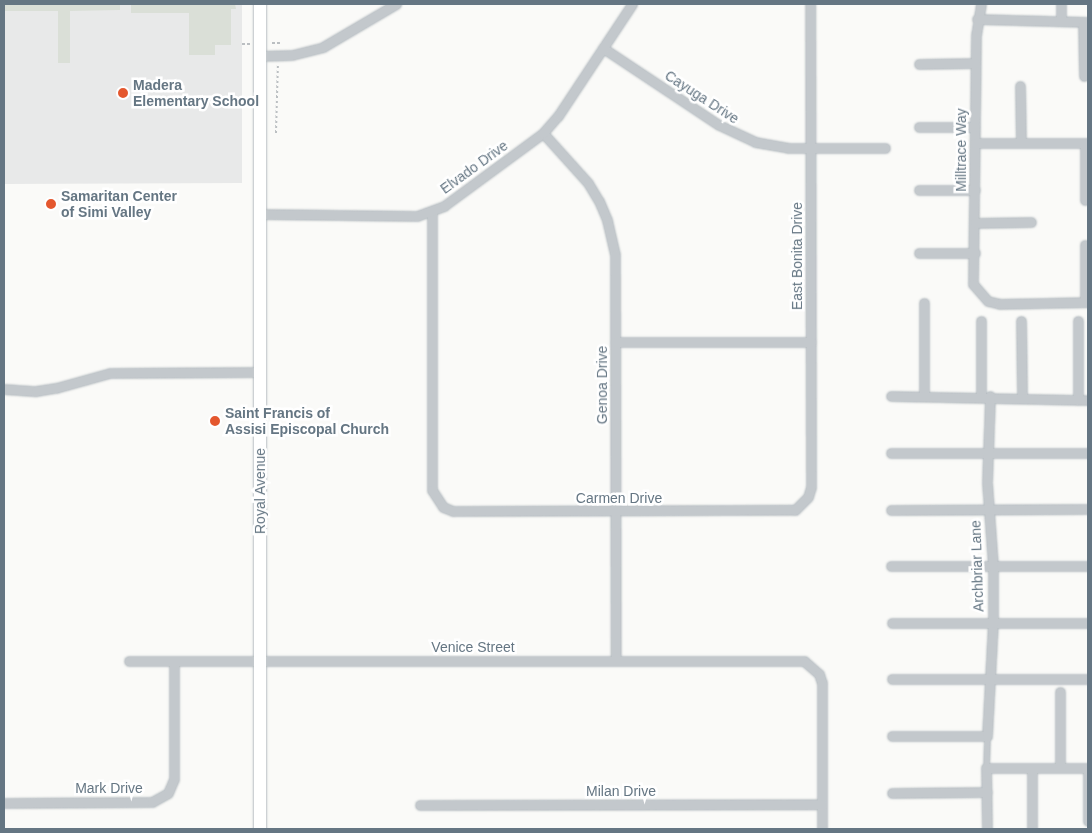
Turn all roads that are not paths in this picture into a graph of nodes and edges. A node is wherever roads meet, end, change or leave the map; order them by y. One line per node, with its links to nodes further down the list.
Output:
1 (260, 4): 11 (main road, Royal Avenue)
2 (396, 4): 11 (street)
3 (632, 4): 10 (street, Elvado Drive)
4 (810, 4): 22 (street, East Bonita Drive)
5 (981, 4): 7 (street, Milltrace Way)
6 (1061, 4): 8 (street)
7 (977, 19): 8 (street); 12 (street, Milltrace Way)
8 (1061, 20): 9 (street)
9 (1086, 22): 14 (street)
10 (603, 48): 18 (street, Elvado Drive); 22 (street, Cayuga Drive)
11 (260, 56): 28 (main road, Royal Avenue)
12 (976, 63): 13 (street); 17 (street, Milltrace Way)
13 (919, 64)
14 (1084, 76)
15 (1020, 86): 20 (street)
16 (919, 127): 17 (street)
17 (975, 127): 19 (street, Milltrace Way)
18 (543, 133): 27 (street, Elvado Drive); 39 (street, Genoa Drive)
19 (975, 143): 20 (street); 25 (street, Milltrace Way)
20 (1021, 143): 21 (street)
21 (1086, 143): 26 (street)
22 (811, 148): 23 (street, Cayuga Drive); 40 (street, East Bonita Drive)
23 (885, 148)
24 (919, 190): 25 (street)
25 (975, 190): 29 (street, Milltrace Way)
26 (1084, 200)
27 (432, 212): 28 (street, Elvado Drive); 56 (street, Carmen Drive)
28 (260, 214): 41 (main road, Royal Avenue)
29 (975, 222): 30 (street); 32 (street, Milltrace Way)
30 (1030, 222)
31 (1085, 245): 34 (street)
32 (976, 253): 33 (street); 34 (street, Milltrace Way)
33 (919, 254)
34 (1087, 302)
35 (924, 304): 44 (street)
36 (981, 321): 45 (street, Archbriar Lane)
37 (1021, 321): 46 (street)
38 (1078, 321): 47 (street)
39 (615, 342): 40 (street); 56 (street, Genoa Drive)
40 (811, 342): 52 (street, East Bonita Drive)
41 (260, 372): 42 (street); 66 (main road, Royal Avenue)
42 (4, 389)
43 (891, 396): 44 (street)
44 (924, 396): 45 (street)
45 (985, 396): 46 (street); 50 (street, Archbriar Lane)
46 (1022, 396): 47 (street)
47 (1078, 400): 48 (street)
48 (1088, 400)
49 (891, 453): 50 (street)
50 (986, 453): 51 (street); 55 (street, Archbriar Lane)
51 (1087, 453)
52 (802, 505): 56 (street, Carmen Drive)
53 (1087, 509): 55 (street)
54 (891, 510): 55 (street)
55 (989, 510): 58 (street, Archbriar Lane)
56 (616, 511): 63 (street, Genoa Drive)
57 (891, 566): 58 (street)
58 (993, 566): 59 (street); 61 (street, Archbriar Lane)
59 (1088, 566)
60 (892, 623): 61 (street)
61 (993, 623): 62 (street); 68 (street, Archbriar Lane)
62 (1088, 623)
63 (616, 660): 66 (street, Venice Street); 80 (street, Venice Street)
64 (129, 661): 65 (street, Venice Street)
65 (174, 661): 66 (street, Venice Street); 79 (street, Mark Drive)
66 (260, 661): 83 (main road, Royal Avenue)
67 (892, 679): 68 (street)
68 (989, 679): 69 (street); 72 (street, Archbriar Lane)
69 (1087, 679)
70 (1060, 692): 75 (street)
71 (892, 736): 72 (street)
72 (987, 736): 73 (lane)
73 (986, 768): 74 (street); 78 (street)
74 (1032, 768): 75 (street); 86 (street)
75 (1060, 768): 76 (street)
76 (1088, 768): 82 (street)
77 (892, 792): 78 (street)
78 (987, 792): 85 (street)
79 (4, 803)
80 (822, 804): 81 (street, Milan Drive); 84 (street)
81 (420, 805)
82 (1088, 821)
83 (260, 829)
84 (822, 829)
85 (987, 829)
86 (1032, 829)

